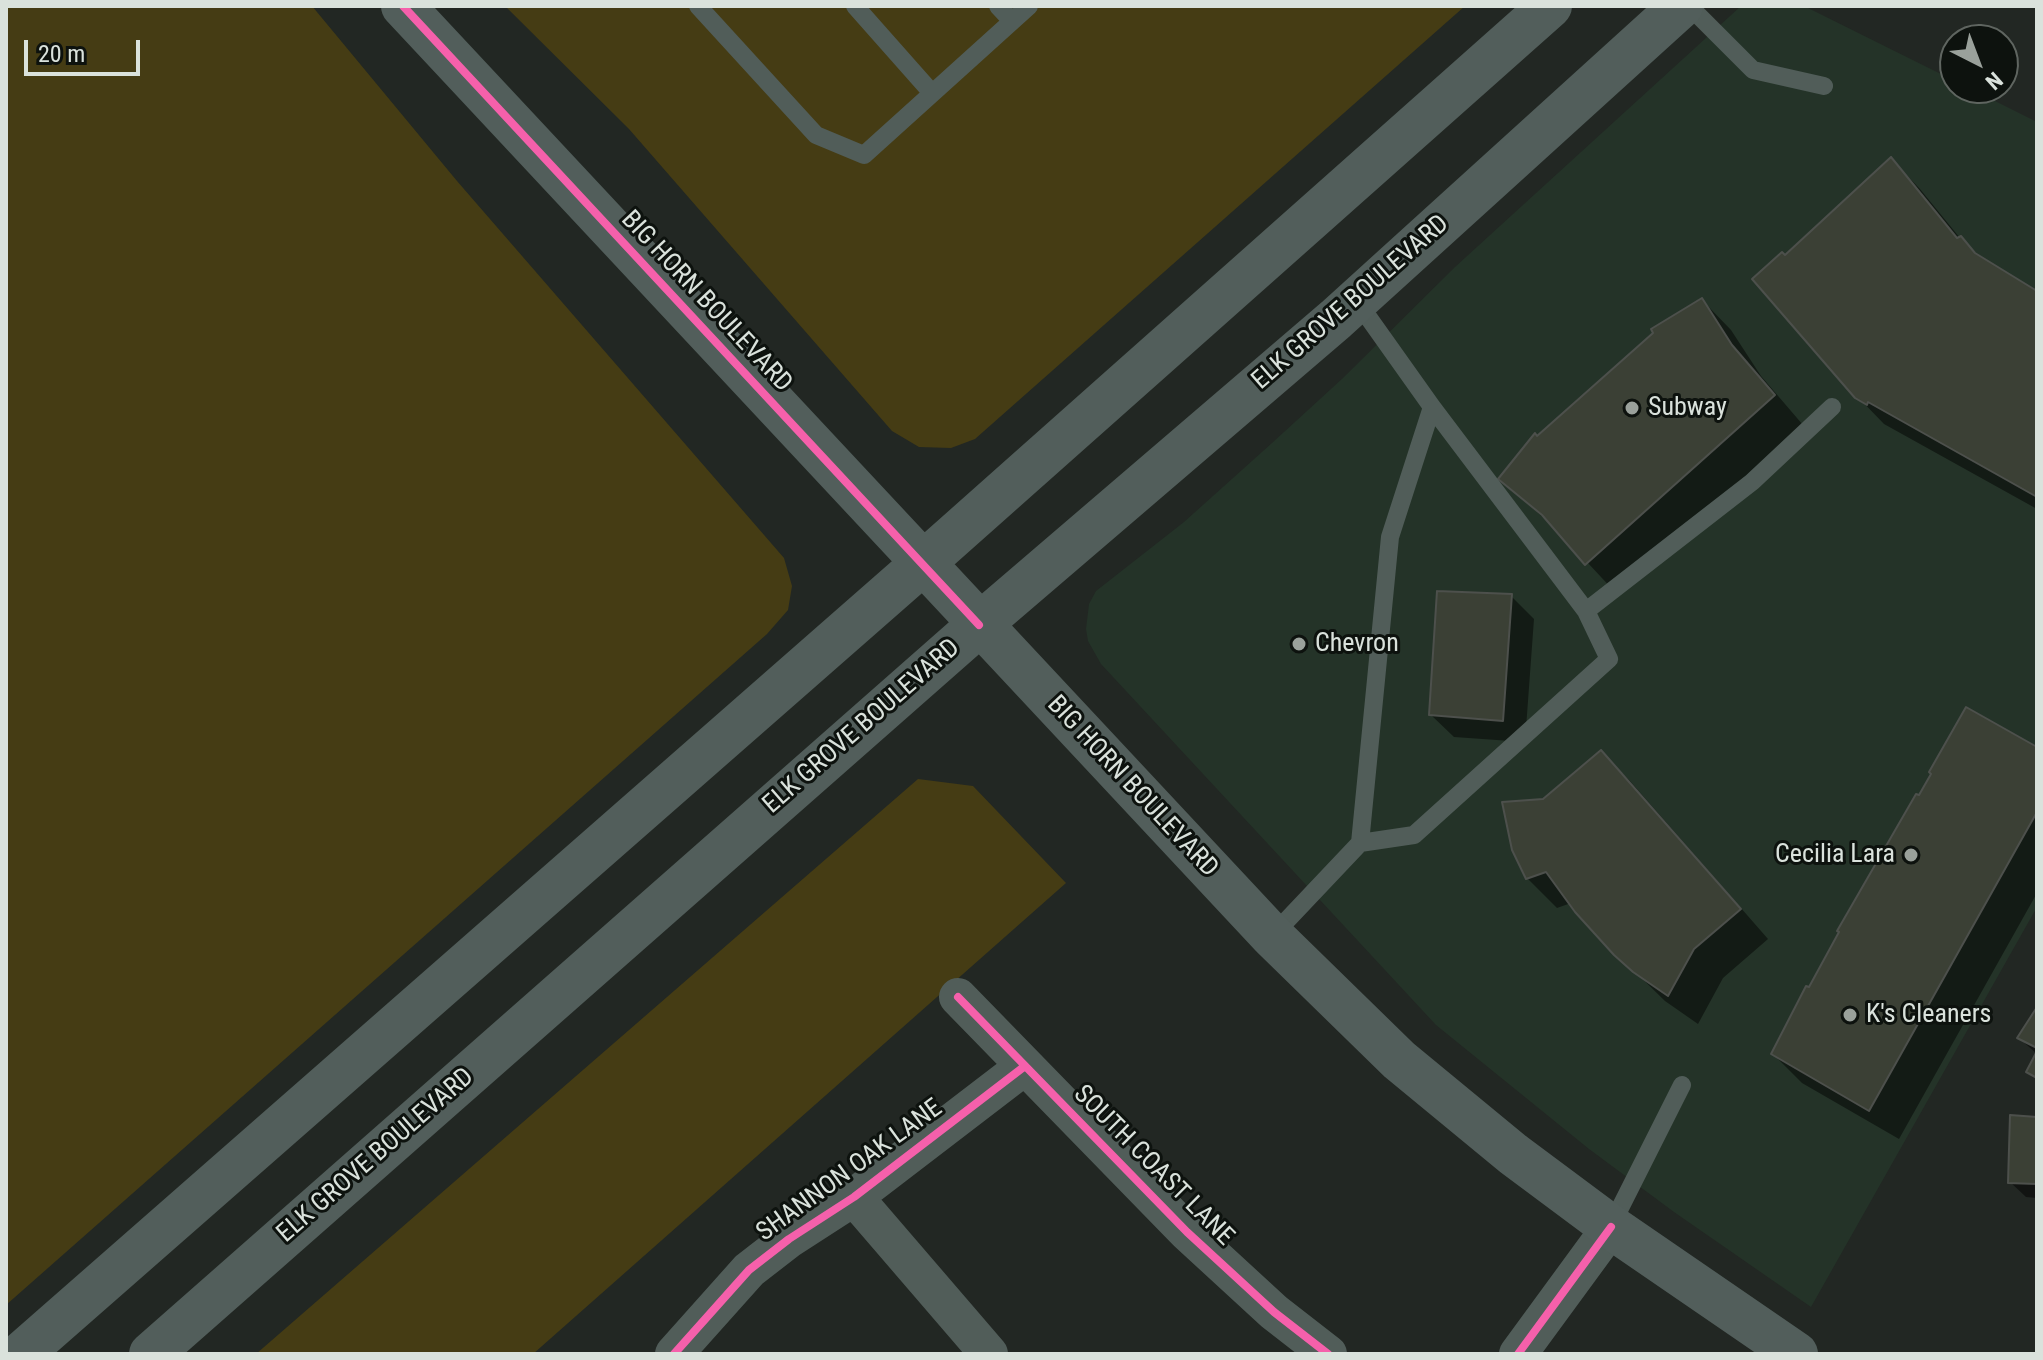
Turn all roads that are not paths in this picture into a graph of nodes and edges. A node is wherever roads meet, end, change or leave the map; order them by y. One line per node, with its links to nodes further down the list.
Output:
1 (698, 6): 11 (lane)
2 (855, 6): 11 (lane)
3 (998, 6): 9 (lane)
4 (1029, 6): 9 (lane)
5 (1550, 6): 15 (main road)
6 (1681, 6): 12 (main road, ELK GROVE BOULEVARD)
7 (1689, 6): 10 (lane)
8 (417, 11): 15 (main road, BIG HORN BOULEVARD)
9 (1012, 21): 11 (lane)
10 (1824, 86)
11 (932, 93)
12 (1356, 300): 13 (lane); 17 (main road, ELK GROVE BOULEVARD)
13 (1432, 407): 16 (lane); 18 (lane)
14 (1832, 407): 16 (lane)
15 (922, 564): 17 (main road, BIG HORN BOULEVARD); 26 (main road)
16 (1586, 611): 18 (lane)
17 (979, 625): 19 (main road, BIG HORN BOULEVARD); 27 (main road, ELK GROVE BOULEVARD)
18 (1360, 843): 19 (lane)
19 (1272, 936): 24 (main road, BIG HORN BOULEVARD)
20 (958, 997): 21 (street, SOUTH COAST LANE)
21 (1025, 1066): 23 (street, SHANNON OAK LANE); 29 (street, SOUTH COAST LANE)
22 (1682, 1085): 24 (lane)
23 (854, 1197): 25 (street, SHANNON OAK LANE); 28 (street)
24 (1611, 1227): 30 (street); 31 (main road, BIG HORN BOULEVARD)
25 (682, 1351)
26 (21, 1354)
27 (151, 1354)
28 (989, 1354)
29 (1328, 1354)
30 (1518, 1354)
31 (1796, 1354)

